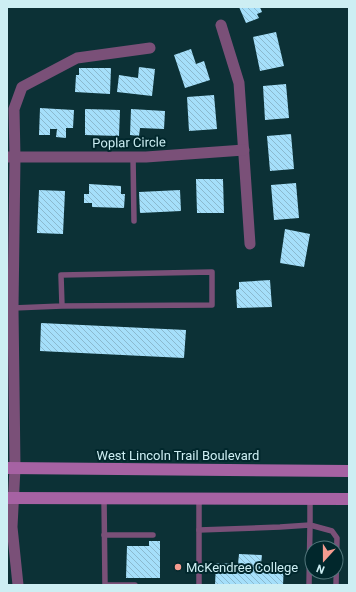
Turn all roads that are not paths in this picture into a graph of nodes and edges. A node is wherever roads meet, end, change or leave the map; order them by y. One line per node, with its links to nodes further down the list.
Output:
1 (221, 25): 3 (street)
2 (150, 48): 4 (street)
3 (244, 150): 5 (street, Poplar Circle); 7 (street)
4 (11, 157): 5 (street, Poplar Circle); 9 (street)
5 (133, 157): 6 (lane)
6 (134, 221)
7 (250, 244)
8 (62, 306): 8 (lane); 9 (lane)
9 (10, 308): 10 (street)
10 (11, 468): 11 (main road, West Lincoln Trail Boulevard); 12 (street)
11 (349, 470)
12 (10, 498): 13 (main road); 21 (street)
13 (104, 498): 14 (main road); 20 (lane)
14 (199, 498): 15 (main road); 18 (lane)
15 (310, 499): 16 (main road); 17 (lane)
16 (349, 499)
17 (310, 525): 18 (lane); 24 (lane); 25 (lane)
18 (199, 530): 23 (lane)
19 (153, 535): 20 (lane)
20 (104, 536): 22 (lane)
21 (18, 585)
22 (135, 585)
23 (199, 585)
24 (309, 585)
25 (336, 585)

